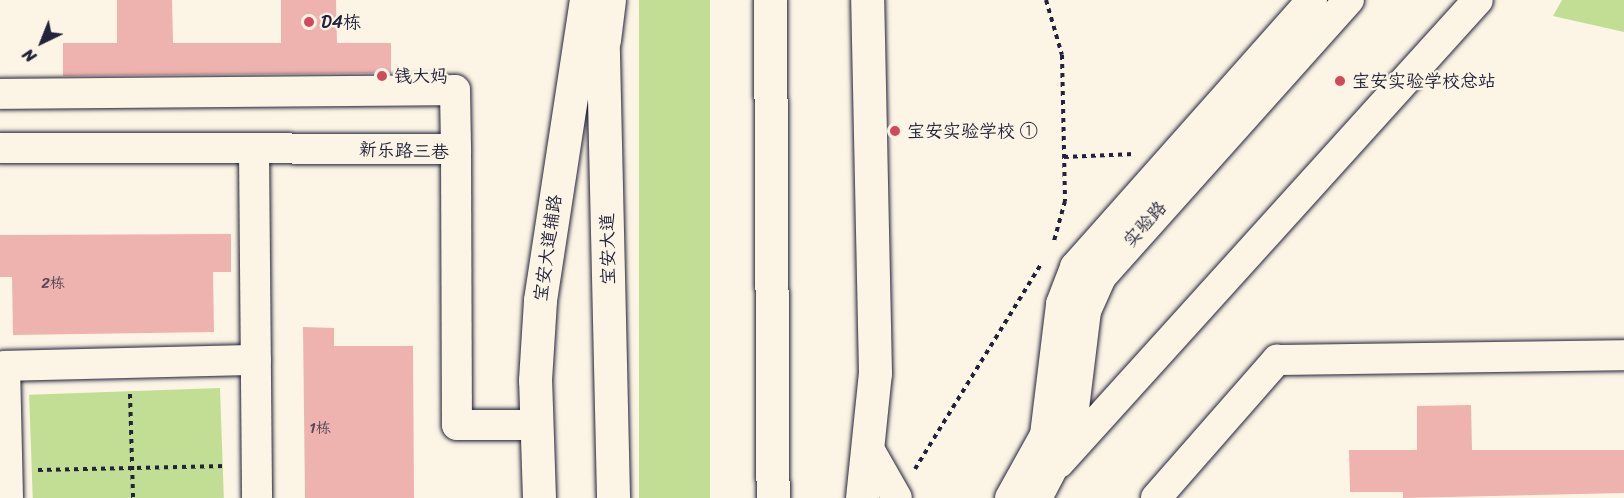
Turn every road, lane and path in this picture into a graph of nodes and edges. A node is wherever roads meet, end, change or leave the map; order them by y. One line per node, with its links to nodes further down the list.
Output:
1 (586, 0): 23 (main road, 宝安大道辅路)
2 (601, 0): 10 (main road, 宝安大道)
3 (609, 0): 10 (main road)
4 (770, 0): 22 (main road)
5 (867, 0): 24 (main road)
6 (1046, 0): 16 (path)
7 (1312, 0): 37 (street, 实验路)
8 (1349, 0): 25 (street, 实验路)
9 (1478, 0): 25 (street)
10 (604, 40): 33 (main road, 宝安大道)
11 (0, 94): 14 (street)
12 (0, 148): 13 (street, 新乐路三巷)
13 (254, 149): 14 (street, 新乐路三巷); 20 (street)
14 (456, 149): 23 (street, 新乐路三巷)
15 (1144, 154): 16 (path)
16 (1064, 158): 17 (path)
17 (1053, 245)
18 (1047, 255): 29 (path)
19 (1624, 355): 39 (street)
20 (256, 360): 21 (street); 26 (street)
21 (129, 364): 27 (path); 28 (street)
22 (777, 407): 34 (main road); 35 (main road)
23 (536, 425): 32 (main road, 宝安大道辅路)
24 (869, 449): 29 (street); 36 (main road)
25 (1059, 463): 38 (street, 实验路)
26 (257, 466): 27 (path); 31 (street)
27 (132, 468): 28 (path); 30 (path)
28 (8, 484)
29 (904, 489)
30 (133, 498)
31 (257, 498)
32 (539, 498)
33 (613, 498)
34 (773, 498)
35 (794, 498)
36 (862, 498)
37 (1010, 498)
38 (1037, 498)
39 (1156, 498)

